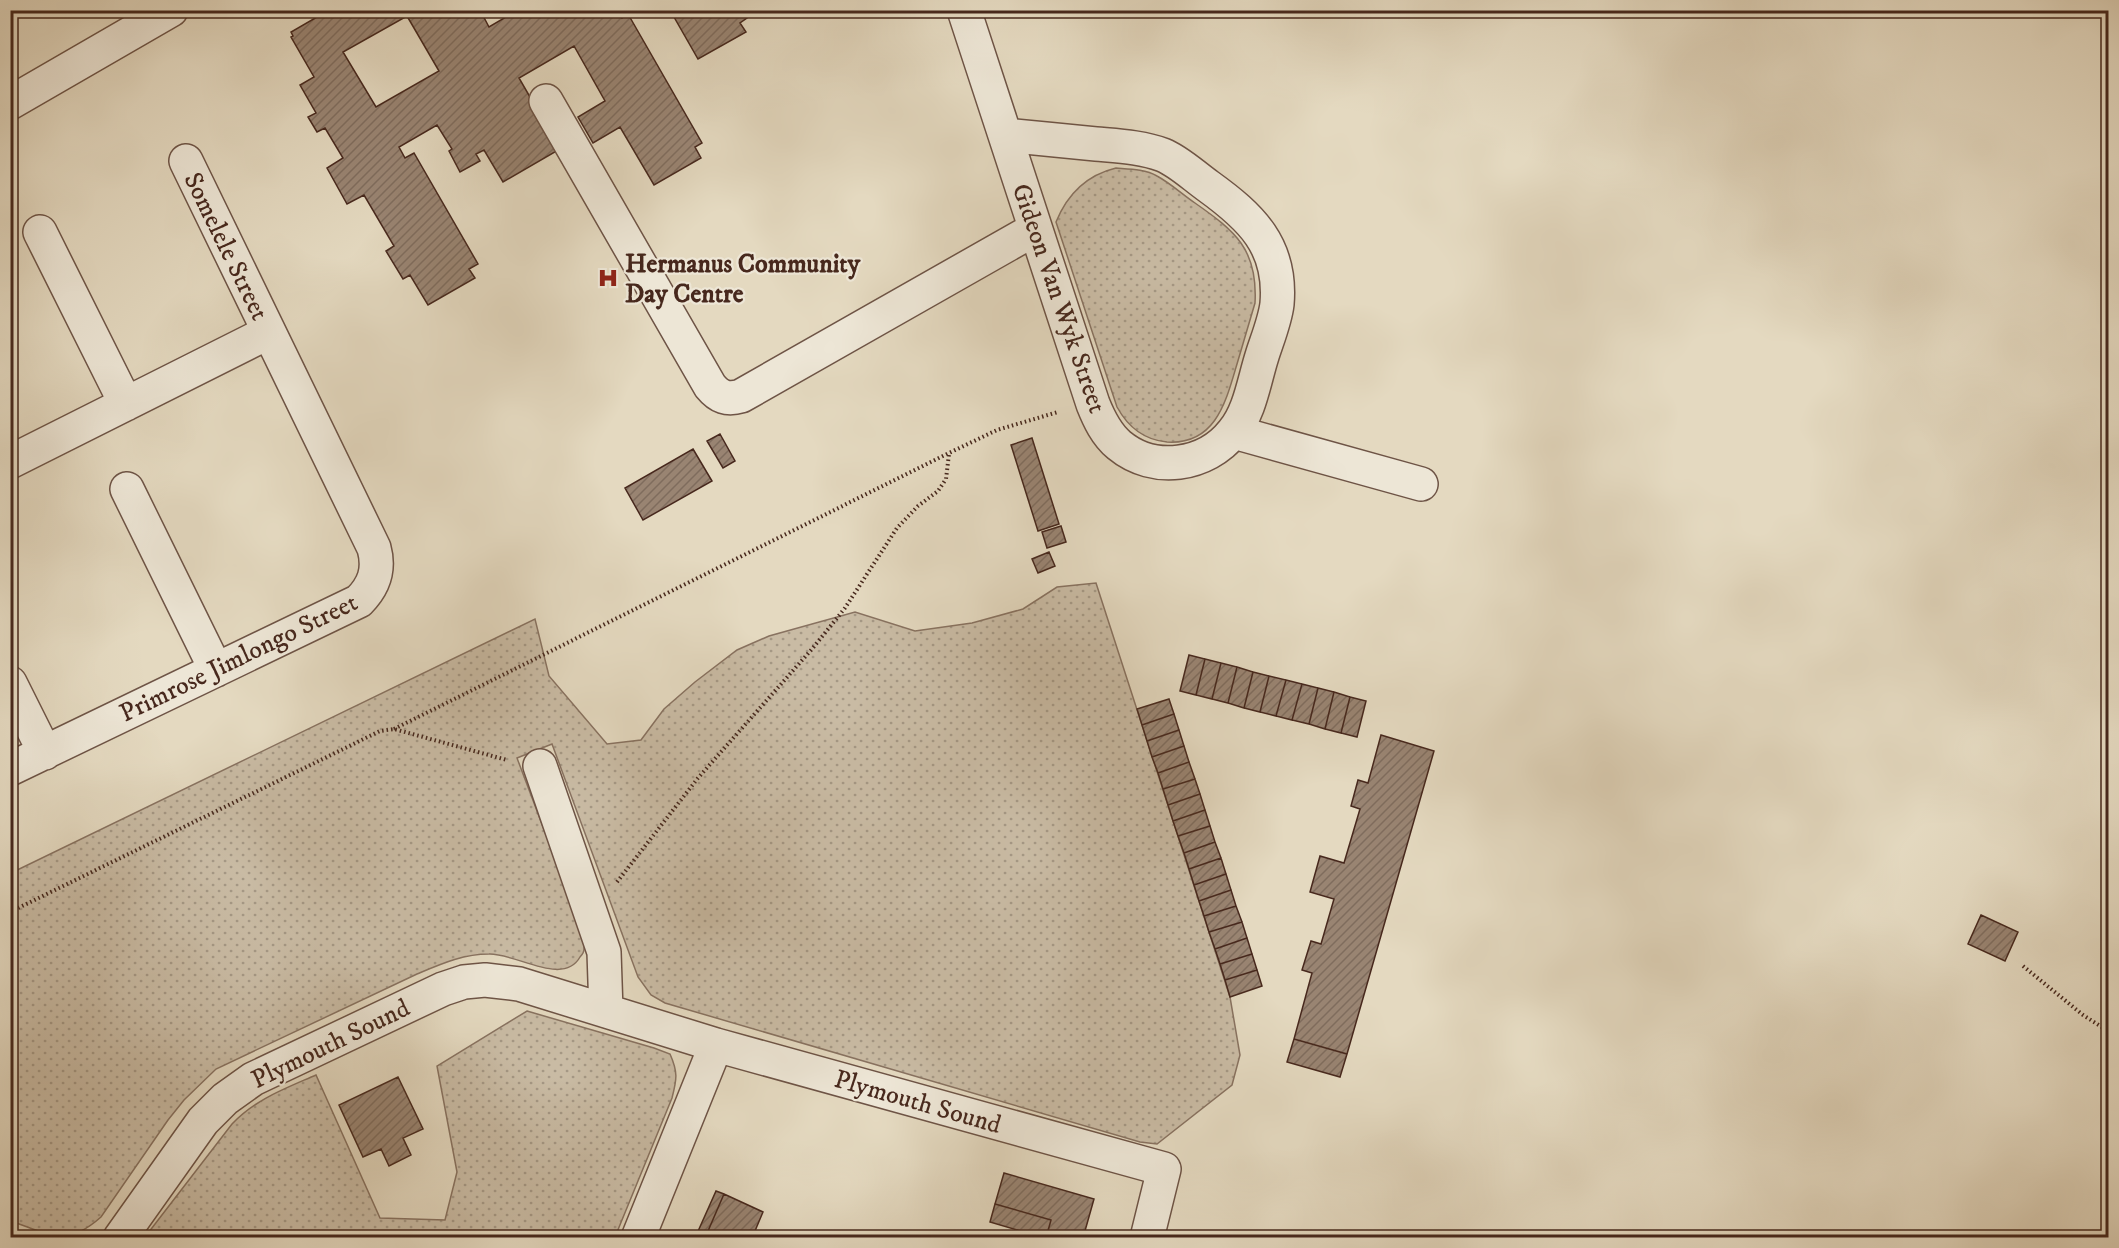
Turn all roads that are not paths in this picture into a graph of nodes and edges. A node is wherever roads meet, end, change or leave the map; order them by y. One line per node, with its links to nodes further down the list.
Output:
1 (171, 10): 4 (street)
2 (964, 10): 5 (street, Gideon Van Wyk Street)
3 (546, 101): 7 (street)
4 (10, 103)
5 (1005, 135): 7 (street, Gideon Van Wyk Street); 11 (street, Gideon Van Wyk Street)
6 (186, 161): 9 (street, Somelele Street)
7 (1035, 229): 11 (street, Gideon Van Wyk Street)
8 (40, 232): 10 (street)
9 (269, 332): 10 (street); 15 (street, Primrose Jimlongo Street)
10 (126, 404): 12 (street)
11 (1234, 432): 13 (street)
12 (10, 462)
13 (1422, 484)
14 (128, 489): 15 (street)
15 (216, 670): 17 (street, Primrose Jimlongo Street)
16 (10, 683): 17 (street)
17 (45, 753): 18 (street, Primrose Jimlongo Street)
18 (10, 769)
19 (541, 770): 20 (street)
20 (606, 1011): 21 (street, Plymouth Sound); 22 (street, Plymouth Sound)
21 (716, 1045): 23 (street); 24 (street, Plymouth Sound)
22 (120, 1238)
23 (638, 1238)
24 (1147, 1238)

